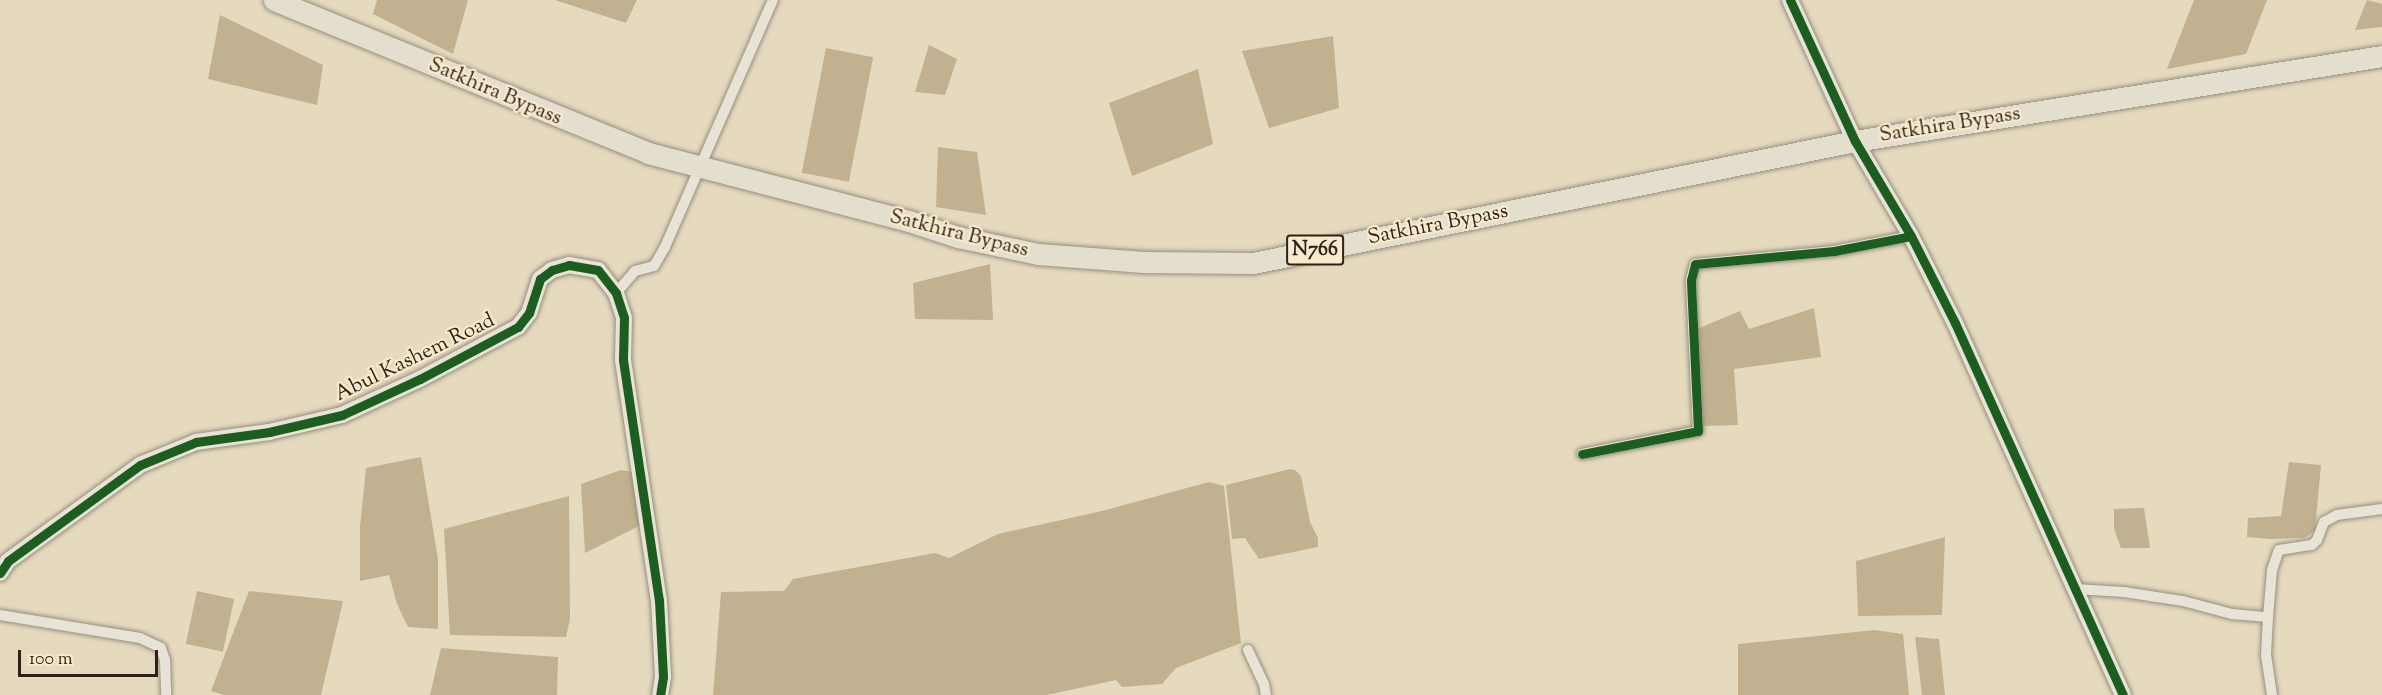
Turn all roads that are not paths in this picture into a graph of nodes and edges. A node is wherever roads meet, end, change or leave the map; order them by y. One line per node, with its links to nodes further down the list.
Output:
1 (274, 0): 6 (highway, Satkhira Bypass / N766)
2 (773, 0): 6 (street)
3 (1790, 0): 5 (street)
4 (2382, 56): 5 (highway, Satkhira Bypass / N766)
5 (1855, 141): 6 (highway, Satkhira Bypass / N766); 7 (street)
6 (701, 166): 8 (street)
7 (1911, 236): 9 (street); 12 (street)
8 (616, 293): 11 (street, Abul Kashem Road); 17 (street, Abul Kashem Road)
9 (1582, 454)
10 (2382, 509): 14 (street)
11 (0, 573)
12 (2075, 589): 14 (street); 19 (street)
13 (0, 615): 16 (street)
14 (2268, 617): 20 (street)
15 (1248, 650): 18 (street)
16 (166, 695)
17 (660, 695)
18 (1266, 695)
19 (2123, 695)
20 (2272, 695)

